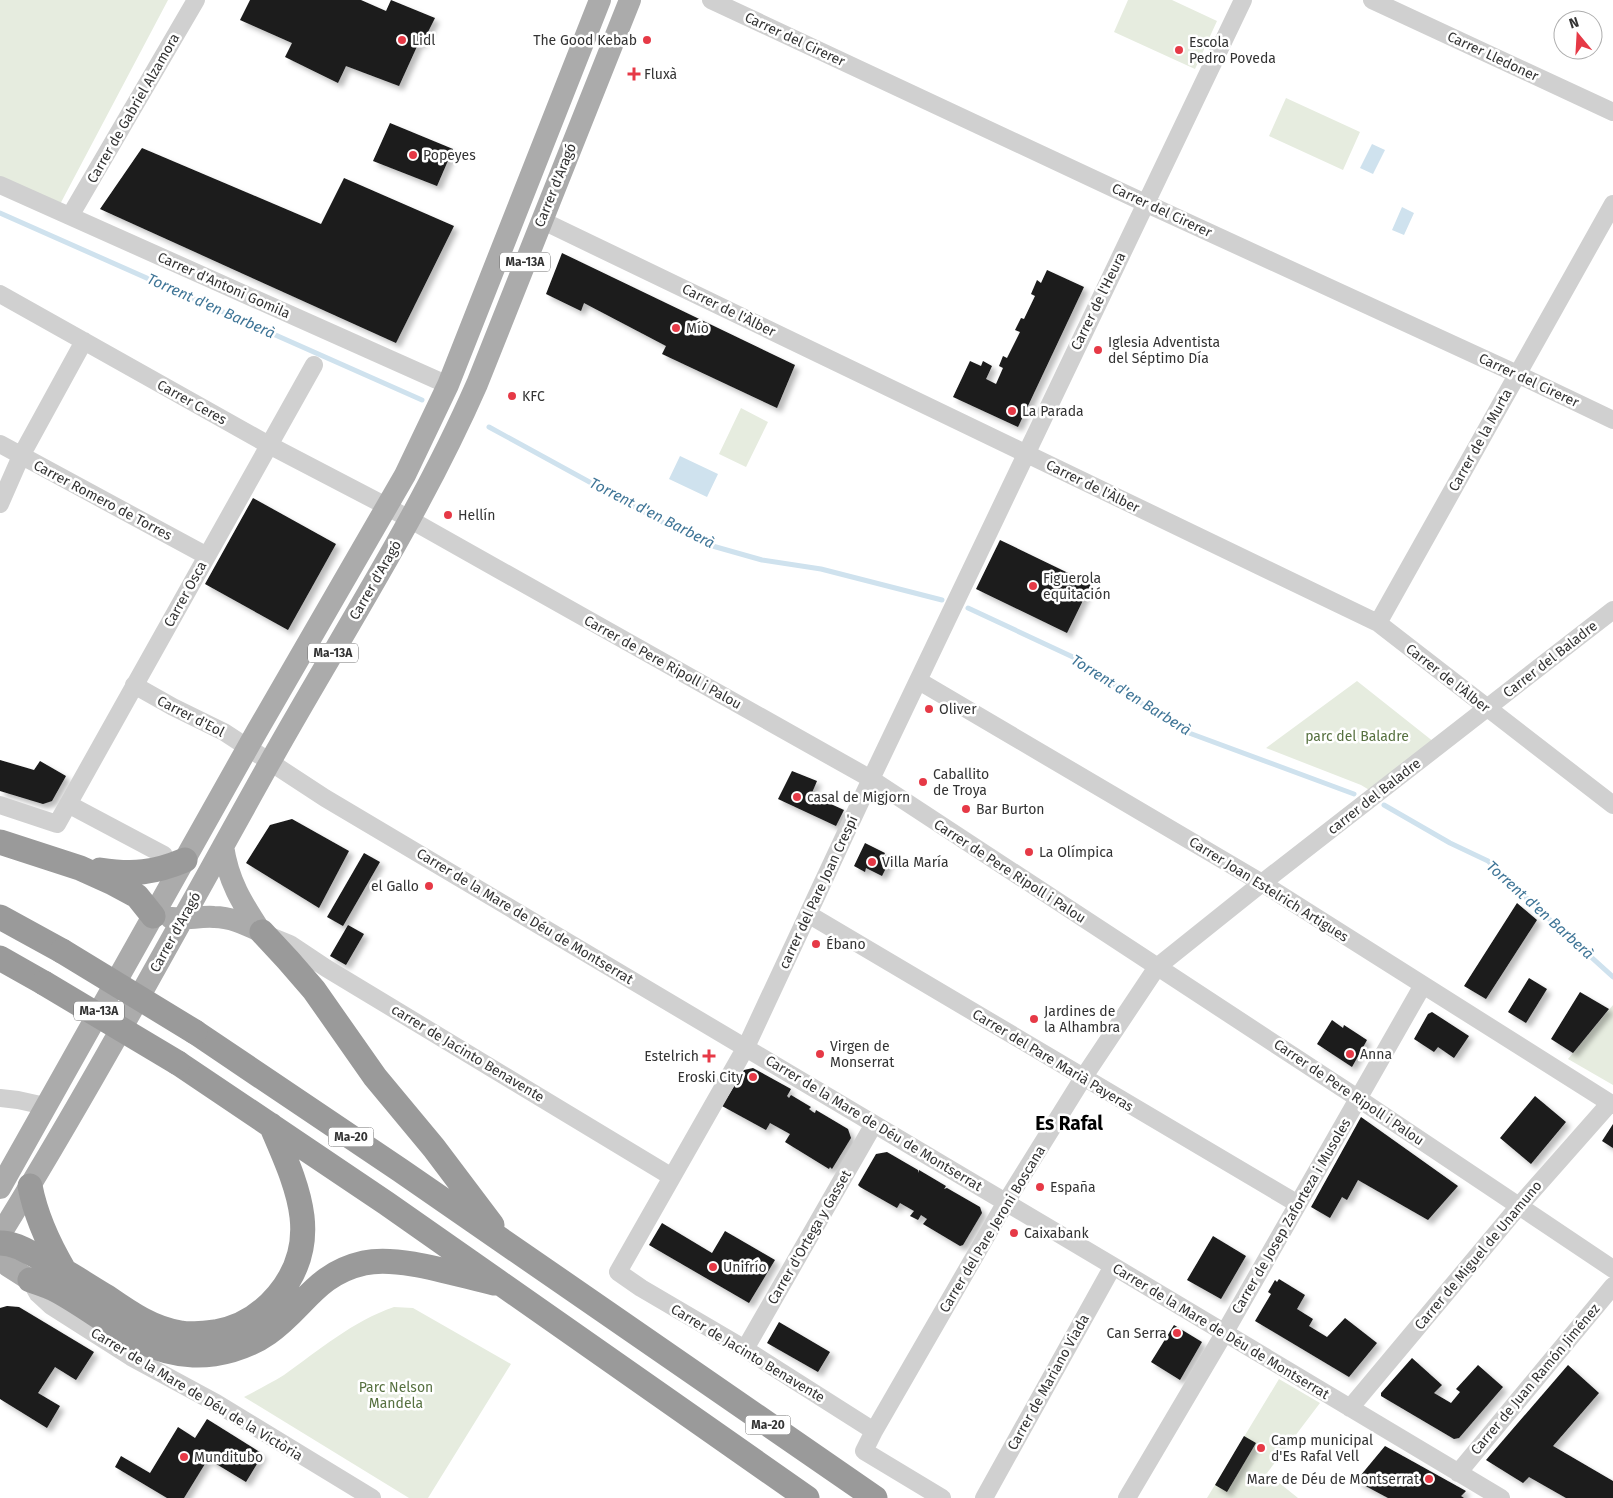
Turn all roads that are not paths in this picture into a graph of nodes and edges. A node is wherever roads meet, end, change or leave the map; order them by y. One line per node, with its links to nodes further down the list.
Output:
1 (196, 0): 12 (street, Carrer de Gabriel Alzamora)
2 (600, 0): 9 (main road, Carrer d'Aragó / Ma-13A)
3 (630, 0): 13 (main road, Carrer d'Aragó / Ma-13A)
4 (711, 0): 10 (street, Carrer del Cirerer)
5 (1243, 0): 10 (street, Carrer de l'Heura)
6 (1372, 0): 7 (street, Carrer Lledoner)
7 (1613, 112)
8 (0, 185): 12 (street, Carrer d'Antoni Gomila)
9 (522, 198): 13 (main road); 18 (main road, Carrer d'Aragó / Ma-13A)
10 (1145, 203): 17 (street, Carrer del Cirerer); 22 (street, Carrer de l'Heura)
11 (1613, 204): 17 (street, Carrer de la Murta)
12 (70, 216): 18 (street, Carrer d'Antoni Gomila)
13 (541, 220): 22 (street, Carrer de l'Àlber); 26 (main road, Carrer d'Aragó / Ma-13A)
14 (0, 294): 15 (street, Carrer Ceres)
15 (84, 341): 21 (street, Carrer Ceres); 23 (street)
16 (314, 365): 21 (street, Carrer Osca)
17 (1517, 374): 19 (street, Carrer del Cirerer); 30 (street, Carrer de la Murta)
18 (448, 385): 25 (main road, Carrer d'Aragó / Ma-13A)
19 (1613, 420)
20 (0, 444): 23 (street, Carrer Romero de Torres)
21 (269, 445): 25 (street, Carrer Ceres); 27 (street, Carrer Osca)
22 (1025, 454): 28 (street, Carrer de l'Heura); 30 (street, Carrer de l'Àlber)
23 (21, 456): 24 (street); 27 (street, Carrer Romero de Torres)
24 (0, 504)
25 (386, 506): 26 (street, Carrer de Pere Ripoll i Palou); 34 (main road, Carrer d'Aragó / Ma-13A)
26 (409, 519): 35 (main road, Carrer d'Aragó / Ma-13A); 36 (street, Carrer de Pere Ripoll i Palou)
27 (207, 556): 32 (street, Carrer Osca)
28 (956, 603): 31 (street, carrer del Pare Joan Crespí)
29 (1613, 610): 33 (street, Carrer del Baladre)
30 (1378, 624): 33 (street, Carrer de l'Àlber)
31 (919, 681): 36 (street, carrer del Pare Joan Crespí); 44 (street, Carrer Joan Estelrich Artigues)
32 (134, 686): 34 (street, Carrer d'Eol); 37 (street, Carrer Osca)
33 (1487, 708): 39 (street, Carrer de l'Àlber); 44 (street, carrer del Baladre)
34 (247, 747): 35 (street, Carrer de la Mare de Déu de Montserrat); 42 (main road, Carrer d'Aragó / Ma-13A)
35 (270, 762): 41 (main road, Carrer d'Aragó / Ma-13A); 54 (street, Carrer de la Mare de Déu de Montserrat)
36 (871, 779): 45 (street, carrer del Pare Joan Crespí); 52 (street, Carrer de Pere Ripoll i Palou)
37 (68, 804): 38 (street, Carrer Osca); 42 (street)
38 (0, 805)
39 (1613, 805)
40 (0, 842): 43 (highway)
41 (223, 846): 48 (main road, Carrer d'Aragó / Ma-13A); 49 (main road)
42 (174, 857): 43 (highway); 46 (main road, Carrer d'Aragó / Ma-13A)
43 (80, 868): 46 (highway)
44 (1262, 882): 52 (street, Carrer del Pare Jeroni Boscana); 53 (street, Carrer Joan Estelrich Artigues)
45 (808, 914): 54 (street, carrer del Pare Joan Crespí); 55 (street, Carrer del Pare Marià Payeras)
46 (153, 916): 48 (main road); 50 (main road); 59 (main road, Carrer d'Aragó / Ma-13A)
47 (0, 918): 69 (highway, Ma-20, bridge)
48 (183, 920): 49 (main road); 50 (main road, Carrer d'Aragó)
49 (262, 932): 62 (street, carrer de Jacinto Benavente); 69 (highway)
50 (167, 948): 63 (main road, Carrer d'Aragó)
51 (0, 958): 61 (highway, Ma-20, bridge)
52 (1157, 967): 55 (street, Carrer del Pare Jeroni Boscana); 57 (street, Carrer de Pere Ripoll i Palou)
53 (1423, 985): 57 (street, Carrer de Josep Zaforteza i Musoles); 58 (street, Carrer Joan Estelrich Artigues)
54 (746, 1047): 60 (street, Carrer de la Mare de Déu de Montserrat); 62 (street)
55 (1083, 1078): 65 (street, Carrer del Pare Jeroni Boscana); 66 (street, Carrer del Pare Marià Payeras)
56 (0, 1098): 59 (street)
57 (1359, 1098): 66 (street, Carrer de Josep Zaforteza i Musoles); 67 (street, Carrer de Pere Ripoll i Palou)
58 (1611, 1104): 67 (street, Carrer de Miguel de Unamuno)
59 (46, 1106): 64 (main road, Carrer d'Aragó / Ma-13A)
60 (874, 1124): 65 (street, Carrer de la Mare de Déu de Montserrat); 78 (street, Carrer d'Ortega y Gasset)
61 (271, 1125): 73 (highway); 75 (highway, Ma-20)
62 (672, 1177): 78 (street, Carrer de Jacinto Benavente)
63 (30, 1186): 68 (main road, Carrer d'Aragó); 73 (highway)
64 (0, 1188)
65 (1006, 1202): 71 (street, Carrer de la Mare de Déu de Montserrat); 80 (street, Carrer del Pare Jeroni Boscana)
66 (1298, 1204): 77 (street, Carrer de Josep Zaforteza i Musoles)
67 (1519, 1206): 72 (street, Carrer de Pere Ripoll i Palou); 79 (street, Carrer de Miguel de Unamuno)
68 (0, 1235)
69 (506, 1243): 84 (highway, Ma-20)
70 (2, 1258): 73 (highway); 74 (main road)
71 (1113, 1266): 77 (street, Carrer de la Mare de Déu de Montserrat); 86 (street, Carrer de Mariano Viada)
72 (1613, 1269)
73 (64, 1270)
74 (30, 1280): 75 (highway); 82 (street, Carrer de la Mare de Déu de la Victòria)
75 (506, 1286): 83 (highway, Ma-20)
76 (1613, 1286): 81 (street, Carrer de Juan Ramón Jiménez)
77 (1225, 1332): 79 (street, Carrer de la Mare de Déu de Montserrat); 87 (street, Carrer de Josep Zaforteza i Musoles)
78 (744, 1349): 80 (street, Carrer de Jacinto Benavente)
79 (1350, 1408): 81 (street, Carrer de la Mare de Déu de Montserrat)
80 (874, 1431): 85 (street)
81 (1458, 1473): 88 (street, Carrer de la Mare de Déu de Montserrat)
82 (372, 1498)
83 (806, 1498)
84 (875, 1498)
85 (942, 1498)
86 (984, 1498)
87 (1127, 1498)
88 (1500, 1498)

